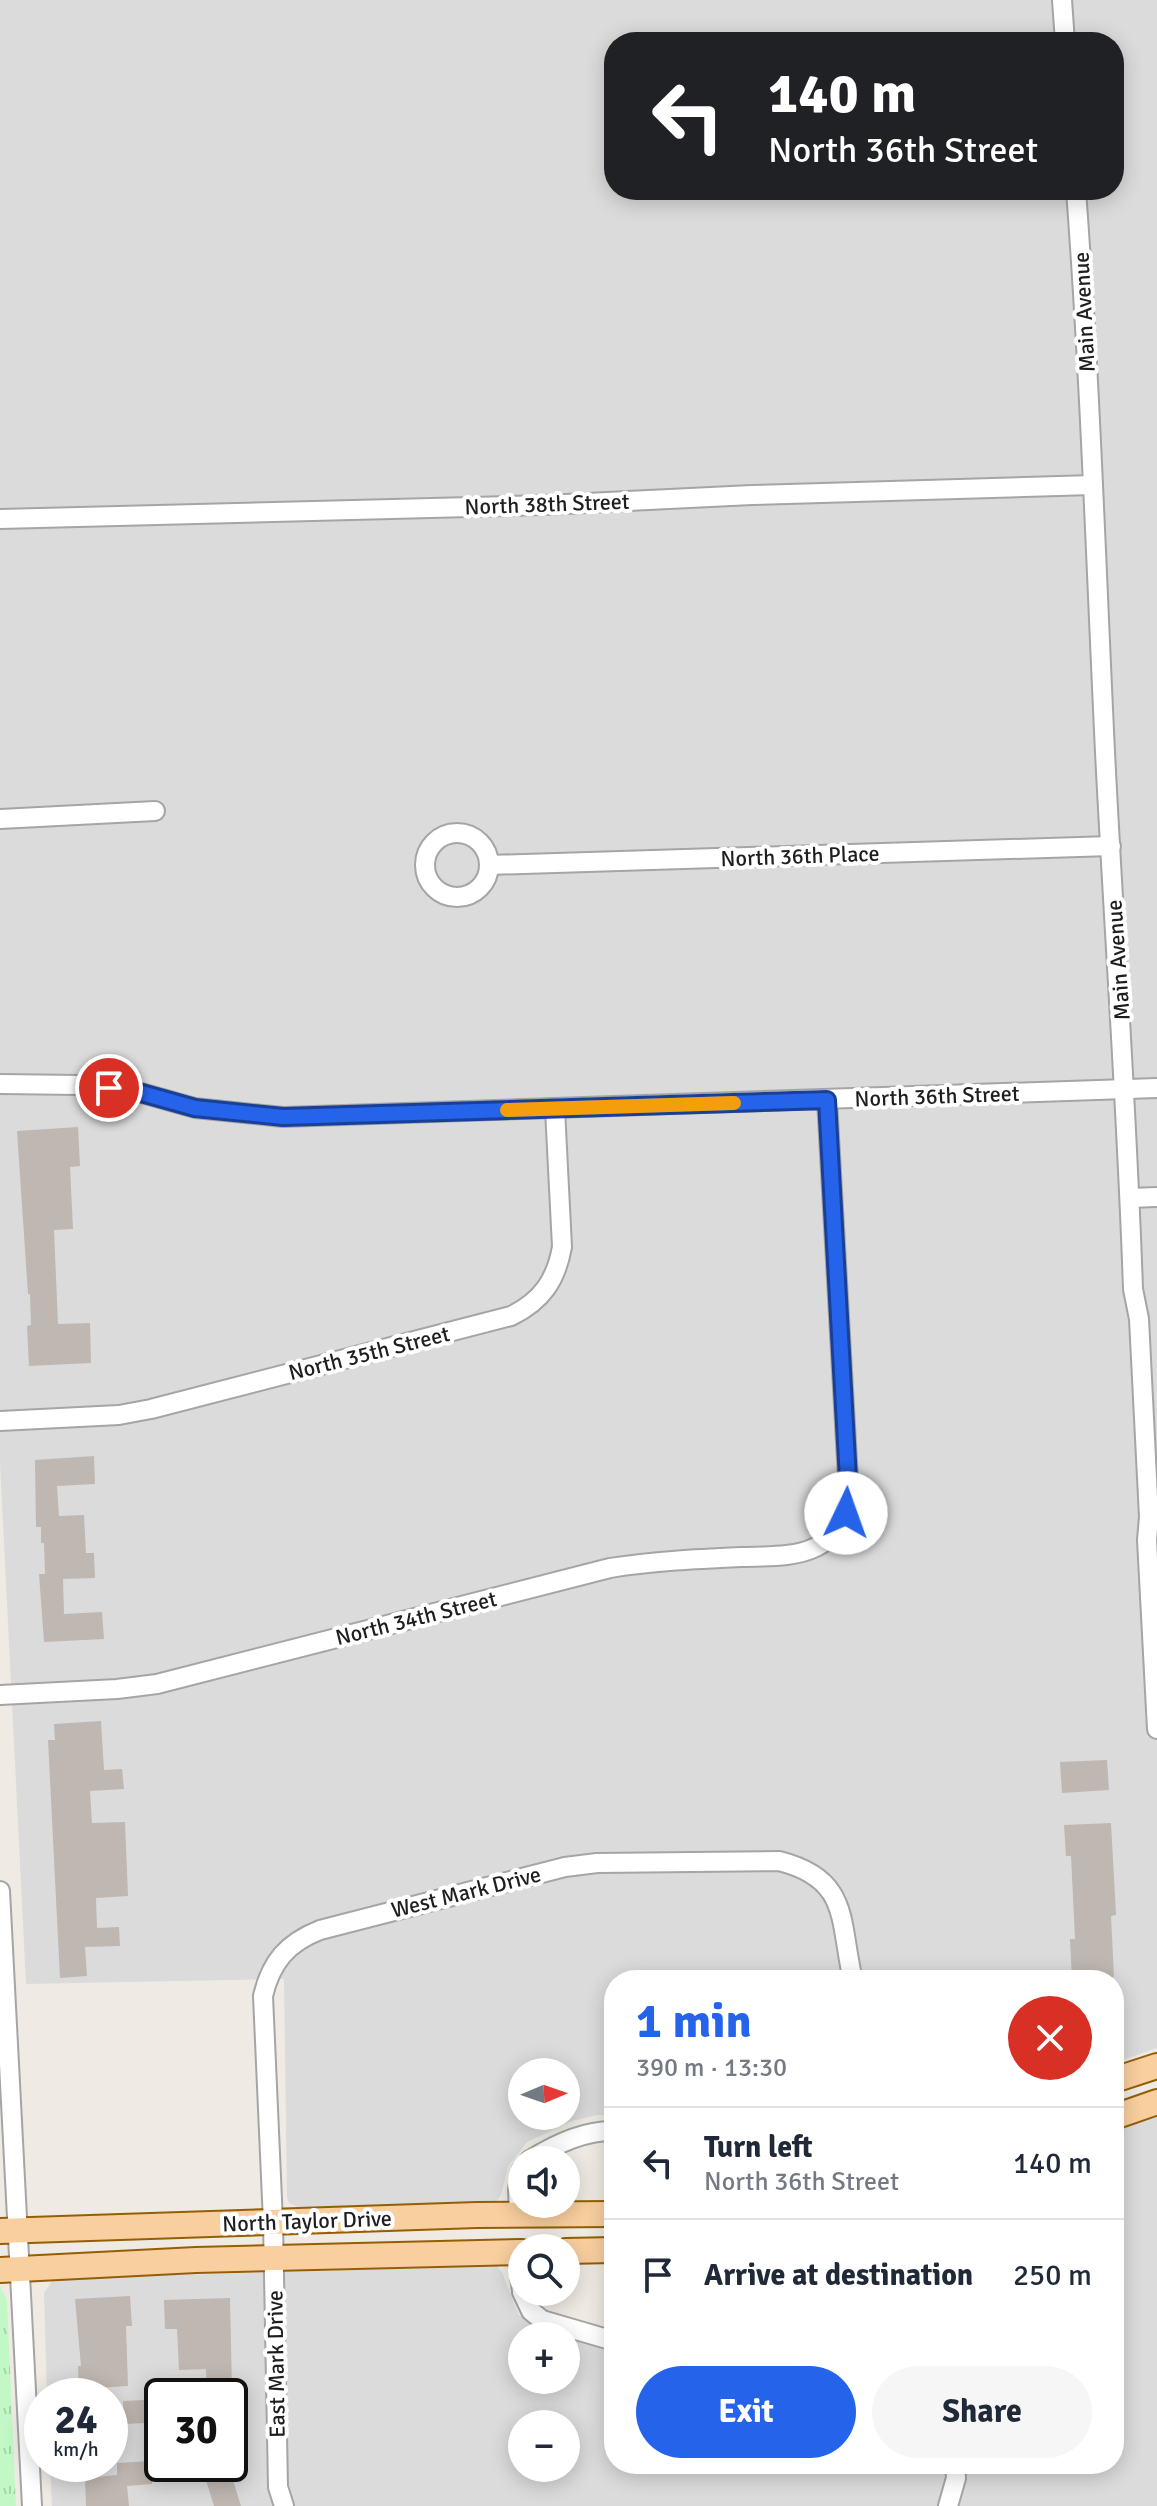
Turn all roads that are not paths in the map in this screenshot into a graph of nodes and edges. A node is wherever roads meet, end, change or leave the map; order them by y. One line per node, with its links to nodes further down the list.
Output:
1 (1062, 0): 2 (street)
2 (1064, 32)
3 (1077, 200): 4 (street, Main Avenue)
4 (1093, 485): 5 (street, North 38th Street); 8 (street, Main Avenue)
5 (0, 519)
6 (155, 811): 7 (street)
7 (0, 819)
8 (1111, 846): 9 (street, North 36th Place); 12 (street, Main Avenue)
9 (489, 865)
10 (0, 1084): 14 (street, North 36th Street)
11 (1157, 1088): 12 (street, North 36th Street)
12 (1126, 1090): 13 (street, North 36th Street); 16 (street, Main Avenue)
13 (827, 1100): 14 (street, North 36th Street); 23 (street, North 34th Street)
14 (555, 1109): 19 (street, North 35th Street)
15 (1157, 1197): 16 (street)
16 (1130, 1198): 17 (street, Main Avenue)
17 (1139, 1319): 18 (street); 21 (street, Main Avenue)
18 (1157, 1364)
19 (0, 1421)
20 (1157, 1494): 21 (street)
21 (1149, 1517): 22 (street, Main Avenue)
22 (1154, 1607): 24 (street, Main Avenue)
23 (0, 1695)
24 (1157, 1729)
25 (0, 1891): 37 (street)
26 (852, 1970): 36 (street, West Mark Drive)
27 (1157, 2066): 28 (main road)
28 (1124, 2077)
29 (1157, 2102): 30 (main road)
30 (1124, 2114)
31 (604, 2132): 32 (street)
32 (559, 2146)
33 (508, 2214): 36 (main road, North Taylor Drive)
34 (580, 2214): 35 (main road, North Taylor Drive)
35 (604, 2214)
36 (273, 2222): 37 (main road, North Taylor Drive); 41 (street, East Mark Drive)
37 (9, 2231): 42 (street)
38 (604, 2250): 39 (main road)
39 (580, 2251)
40 (508, 2252): 41 (main road, North Taylor Drive)
41 (274, 2257): 42 (main road, North Taylor Drive); 47 (street, East Mark Drive)
42 (10, 2269): 46 (street)
43 (529, 2306): 44 (street)
44 (604, 2338)
45 (955, 2474): 48 (street)
46 (32, 2506)
47 (284, 2506)
48 (948, 2506)

